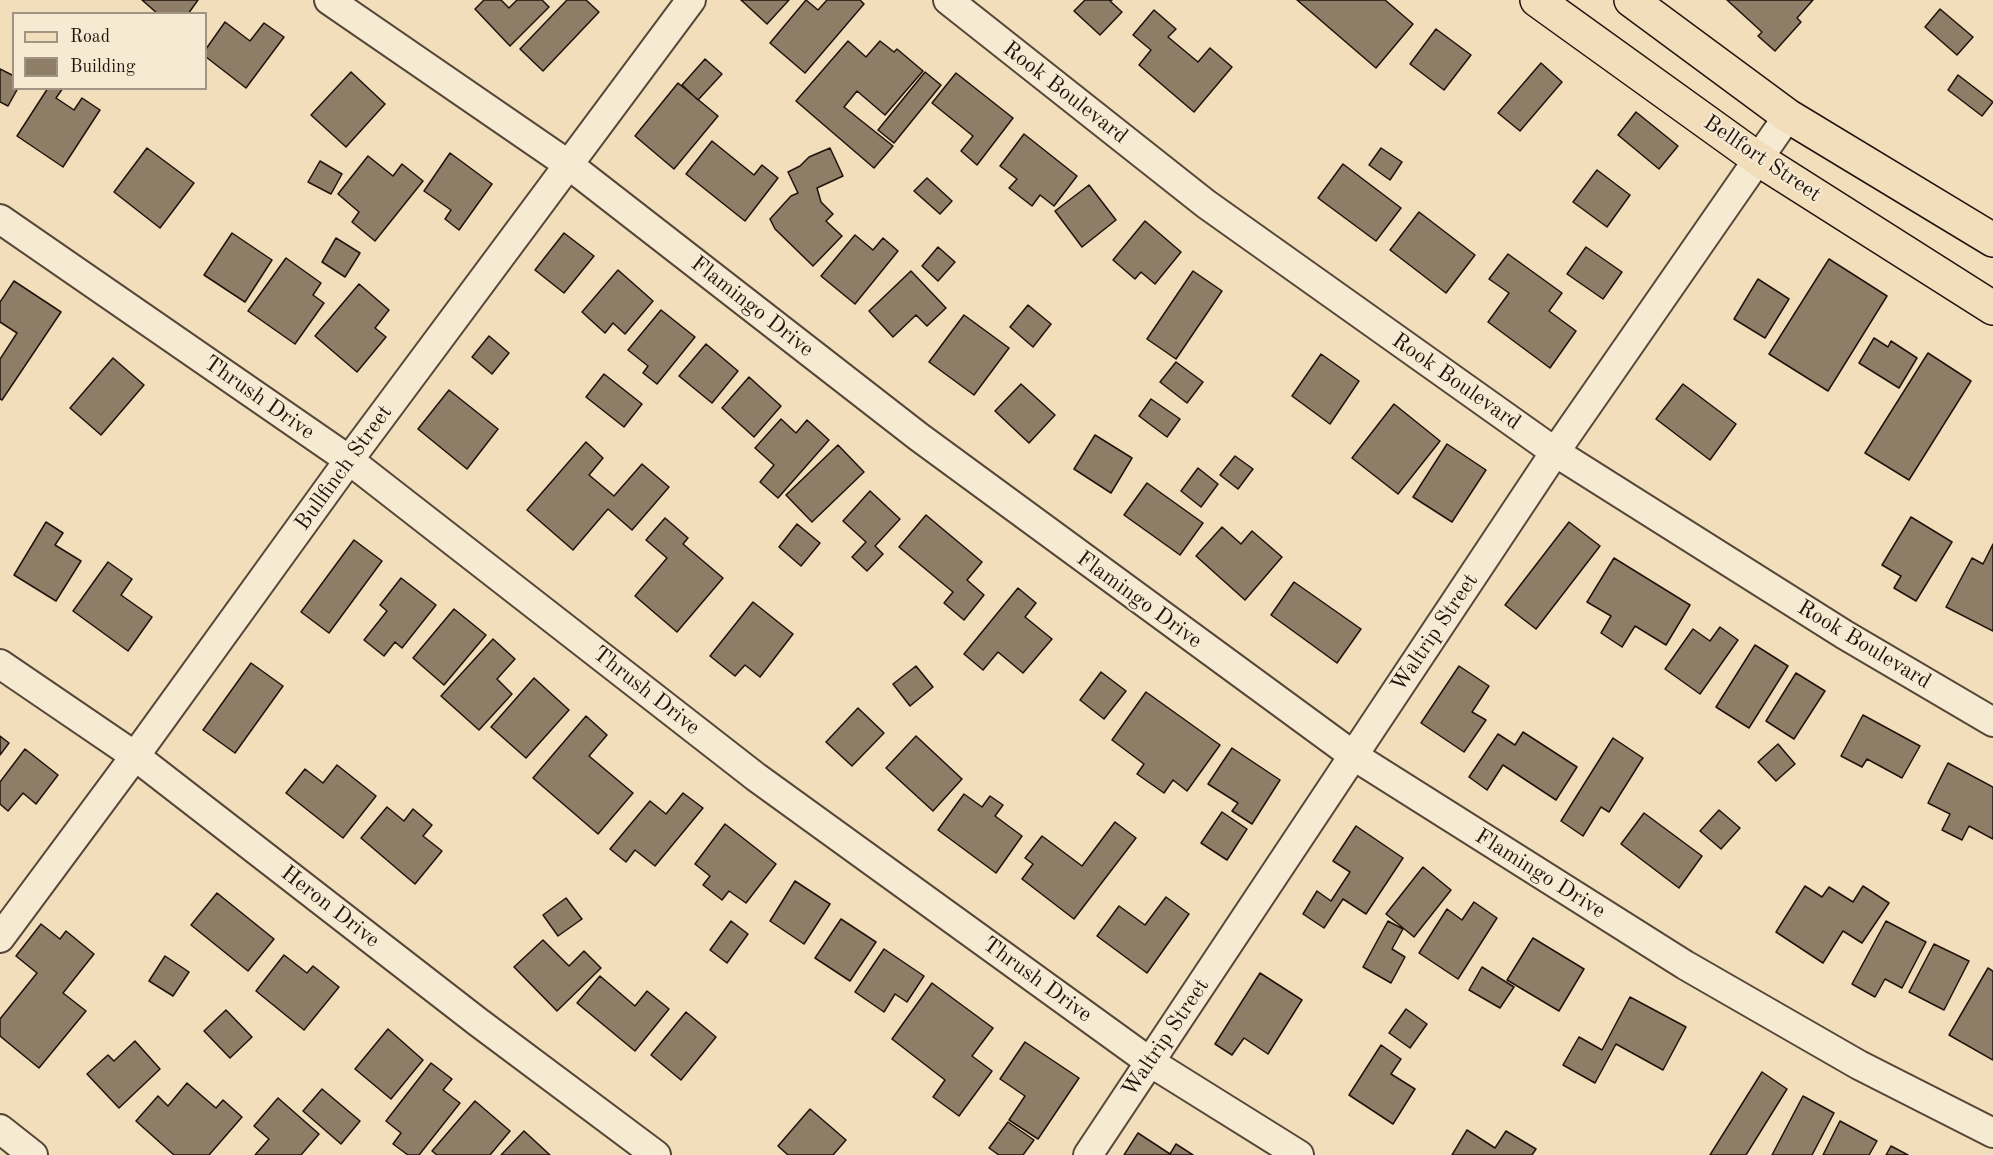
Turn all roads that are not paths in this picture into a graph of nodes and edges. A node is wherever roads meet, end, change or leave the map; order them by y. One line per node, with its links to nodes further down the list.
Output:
1 (329, 0): 8 (street, Flamingo Drive)
2 (691, 0): 8 (street, Bullfinch Street)
3 (948, 0): 12 (street, Rook Boulevard)
4 (1537, 0): 7 (main road, Bellfort Street)
5 (1631, 0): 6 (main road)
6 (1788, 116): 7 (street, Waltrip Street); 10 (main road)
7 (1758, 159): 11 (main road, Bellfort Street); 12 (street, Waltrip Street)
8 (569, 165): 13 (street, Bullfinch Street); 17 (street, Flamingo Drive)
9 (0, 219): 13 (street, Thrush Drive)
10 (1993, 240)
11 (1993, 308)
12 (1555, 453): 15 (street, Rook Boulevard); 17 (street, Waltrip Street)
13 (349, 460): 16 (street, Bullfinch Street); 19 (street, Thrush Drive)
14 (0, 663): 16 (street, Heron Drive)
15 (1993, 722)
16 (135, 756): 18 (street, Bullfinch Street); 23 (street, Heron Drive)
17 (1354, 756): 19 (street, Waltrip Street); 21 (street, Flamingo Drive)
18 (0, 938)
19 (1150, 1062): 24 (street, Waltrip Street); 25 (street, Thrush Drive)
20 (0, 1129): 22 (street)
21 (1993, 1133)
22 (33, 1155)
23 (656, 1155)
24 (1088, 1155)
25 (1299, 1155)

